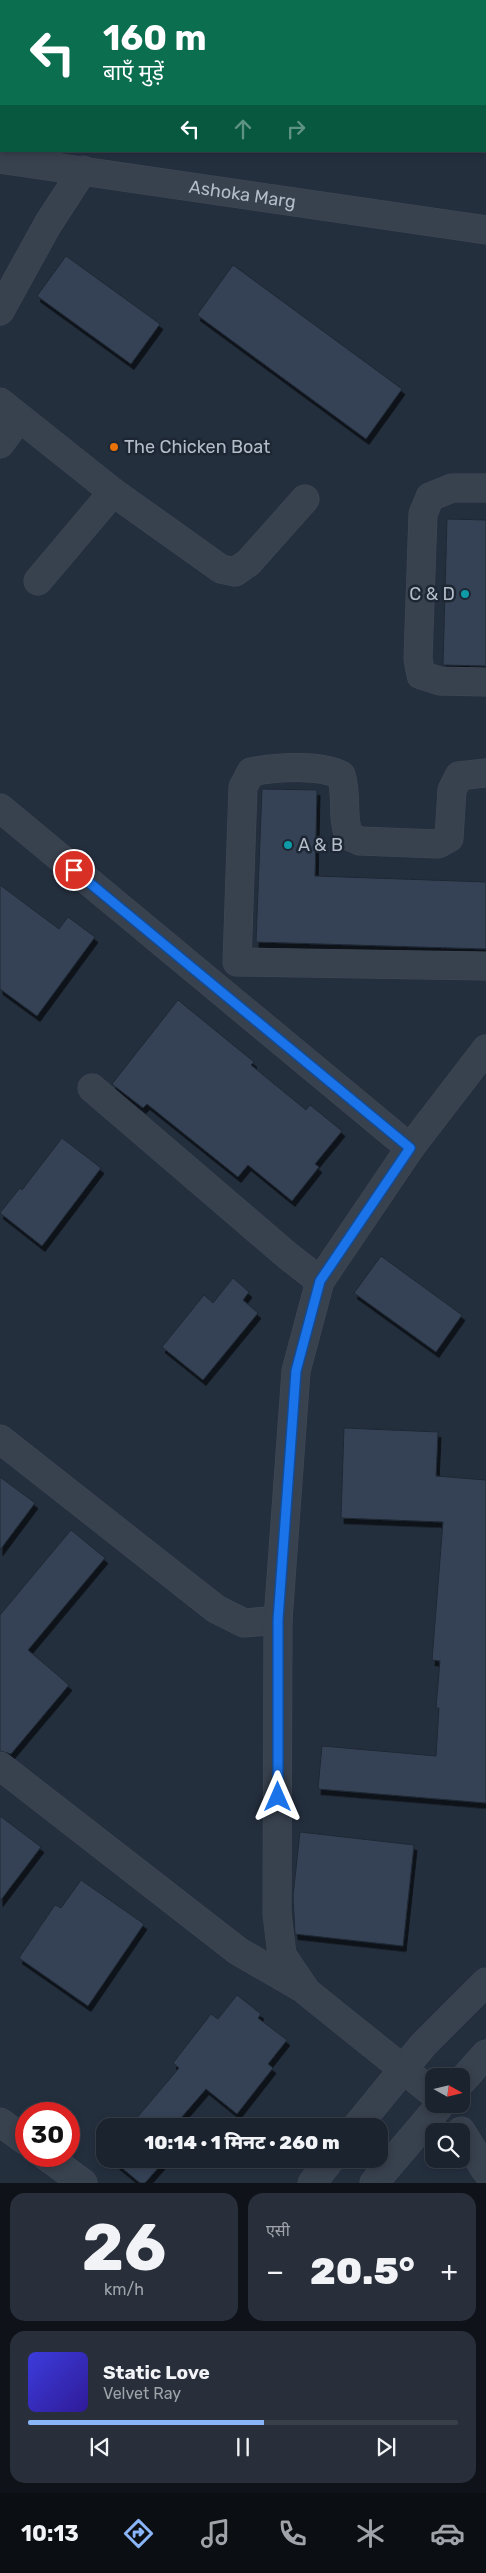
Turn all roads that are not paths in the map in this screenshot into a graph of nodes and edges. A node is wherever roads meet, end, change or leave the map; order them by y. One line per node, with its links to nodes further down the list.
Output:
1 (0, 159): 2 (street, Ashoka Marg)
2 (83, 170): 3 (street, Ashoka Marg); 4 (street)
3 (486, 230)
4 (0, 311)
5 (10, 410): 6 (street); 8 (street)
6 (0, 444)
7 (486, 488): 11 (street)
8 (113, 492): 9 (street); 10 (street)
9 (305, 499)
10 (38, 581)
11 (486, 682)
12 (486, 773): 14 (street)
13 (0, 808): 17 (street)
14 (486, 966)
15 (486, 1049): 17 (street)
16 (92, 1088): 18 (street)
17 (410, 1148): 18 (street)
18 (320, 1281): 20 (street)
19 (0, 1439): 20 (street)
20 (278, 1620): 23 (street)
21 (0, 1766): 23 (street)
22 (486, 1982): 25 (street)
23 (307, 1992): 25 (street)
24 (486, 2054): 26 (street)
25 (404, 2068): 27 (street); 29 (street)
26 (470, 2072)
27 (425, 2086)
28 (435, 2113): 38 (street)
29 (363, 2118)
30 (0, 2122): 31 (street)
31 (15, 2133)
32 (470, 2146): 35 (street)
33 (61, 2167): 36 (street)
34 (324, 2168): 37 (street)
35 (486, 2172)
36 (82, 2183)
37 (312, 2183)
38 (374, 2183)

